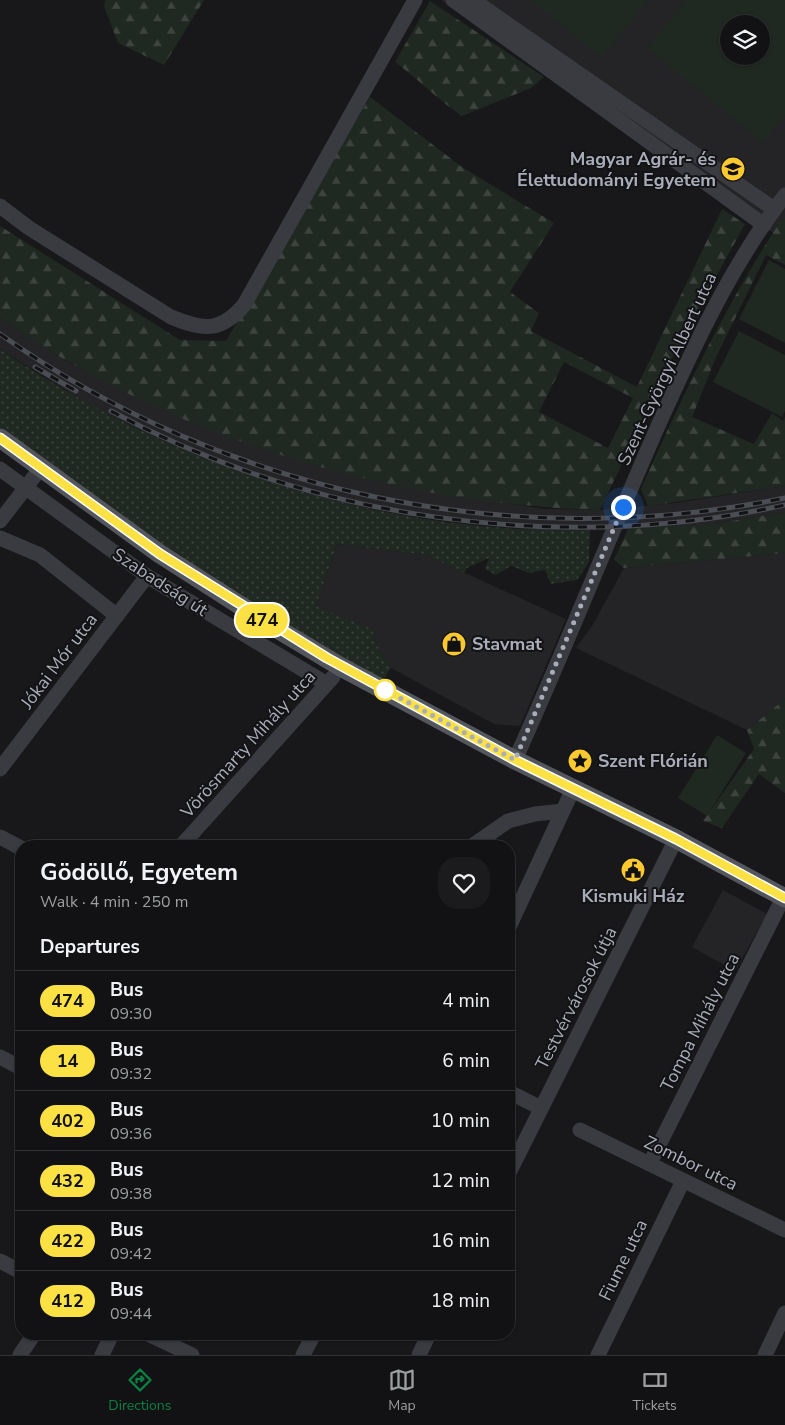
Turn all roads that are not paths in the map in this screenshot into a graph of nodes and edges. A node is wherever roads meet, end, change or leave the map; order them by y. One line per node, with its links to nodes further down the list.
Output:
1 (415, 0): 8 (street)
2 (453, 0): 4 (street)
3 (473, 0): 4 (street)
4 (564, 73): 5 (street); 6 (street)
5 (729, 179): 6 (street); 9 (street)
6 (721, 194): 10 (street)
7 (785, 194): 9 (street, Szent-Györgyi Albert utca)
8 (0, 206)
9 (774, 209): 10 (street, Szent-Györgyi Albert utca)
10 (764, 225): 21 (street, Szent-Györgyi Albert utca)
11 (0, 438): 13 (main road, Szabadság út)
12 (0, 469): 14 (street, Szabadság út)
13 (40, 469): 14 (street); 19 (main road, Szabadság út)
14 (25, 488): 15 (street); 17 (street, Szabadság út)
15 (0, 521)
16 (0, 538): 18 (street)
17 (147, 576): 18 (street, Jókai Mór utca); 20 (street, Szabadság út)
18 (116, 616): 22 (street, Jókai Mór utca)
19 (342, 666): 20 (street, Vörösmarty Mihály utca); 21 (main road, Szabadság út)
20 (327, 684): 27 (street, Vörösmarty Mihály utca)
21 (515, 760): 23 (main road, Szabadság út)
22 (0, 769)
23 (573, 790): 24 (street); 26 (main road, Szabadság út)
24 (563, 811): 28 (street); 31 (street)
25 (0, 837): 29 (street)
26 (676, 839): 30 (main road, Szabadság út); 35 (street, Testvérvárosok útja)
27 (186, 840)
28 (481, 840)
29 (15, 845)
30 (784, 898): 38 (street, Tompa Mihály utca)
31 (515, 914)
32 (0, 1057): 33 (street)
33 (15, 1065)
34 (515, 1095): 35 (street)
35 (541, 1108): 37 (street, Testvérvárosok útja)
36 (580, 1130): 38 (street, Zombor utca)
37 (515, 1161)
38 (650, 1163): 39 (street, Zombor utca)
39 (682, 1181): 40 (street, Zombor utca); 54 (street, Fiume utca)
40 (785, 1230)
41 (0, 1261): 42 (street)
42 (15, 1269)
43 (785, 1313): 55 (street)
44 (30, 1340): 49 (street)
45 (109, 1340): 50 (street)
46 (161, 1340): 51 (street)
47 (311, 1340): 52 (street)
48 (426, 1340): 53 (street)
49 (20, 1355)
50 (102, 1355)
51 (192, 1355)
52 (303, 1355)
53 (419, 1355)
54 (598, 1355)
55 (764, 1355)

